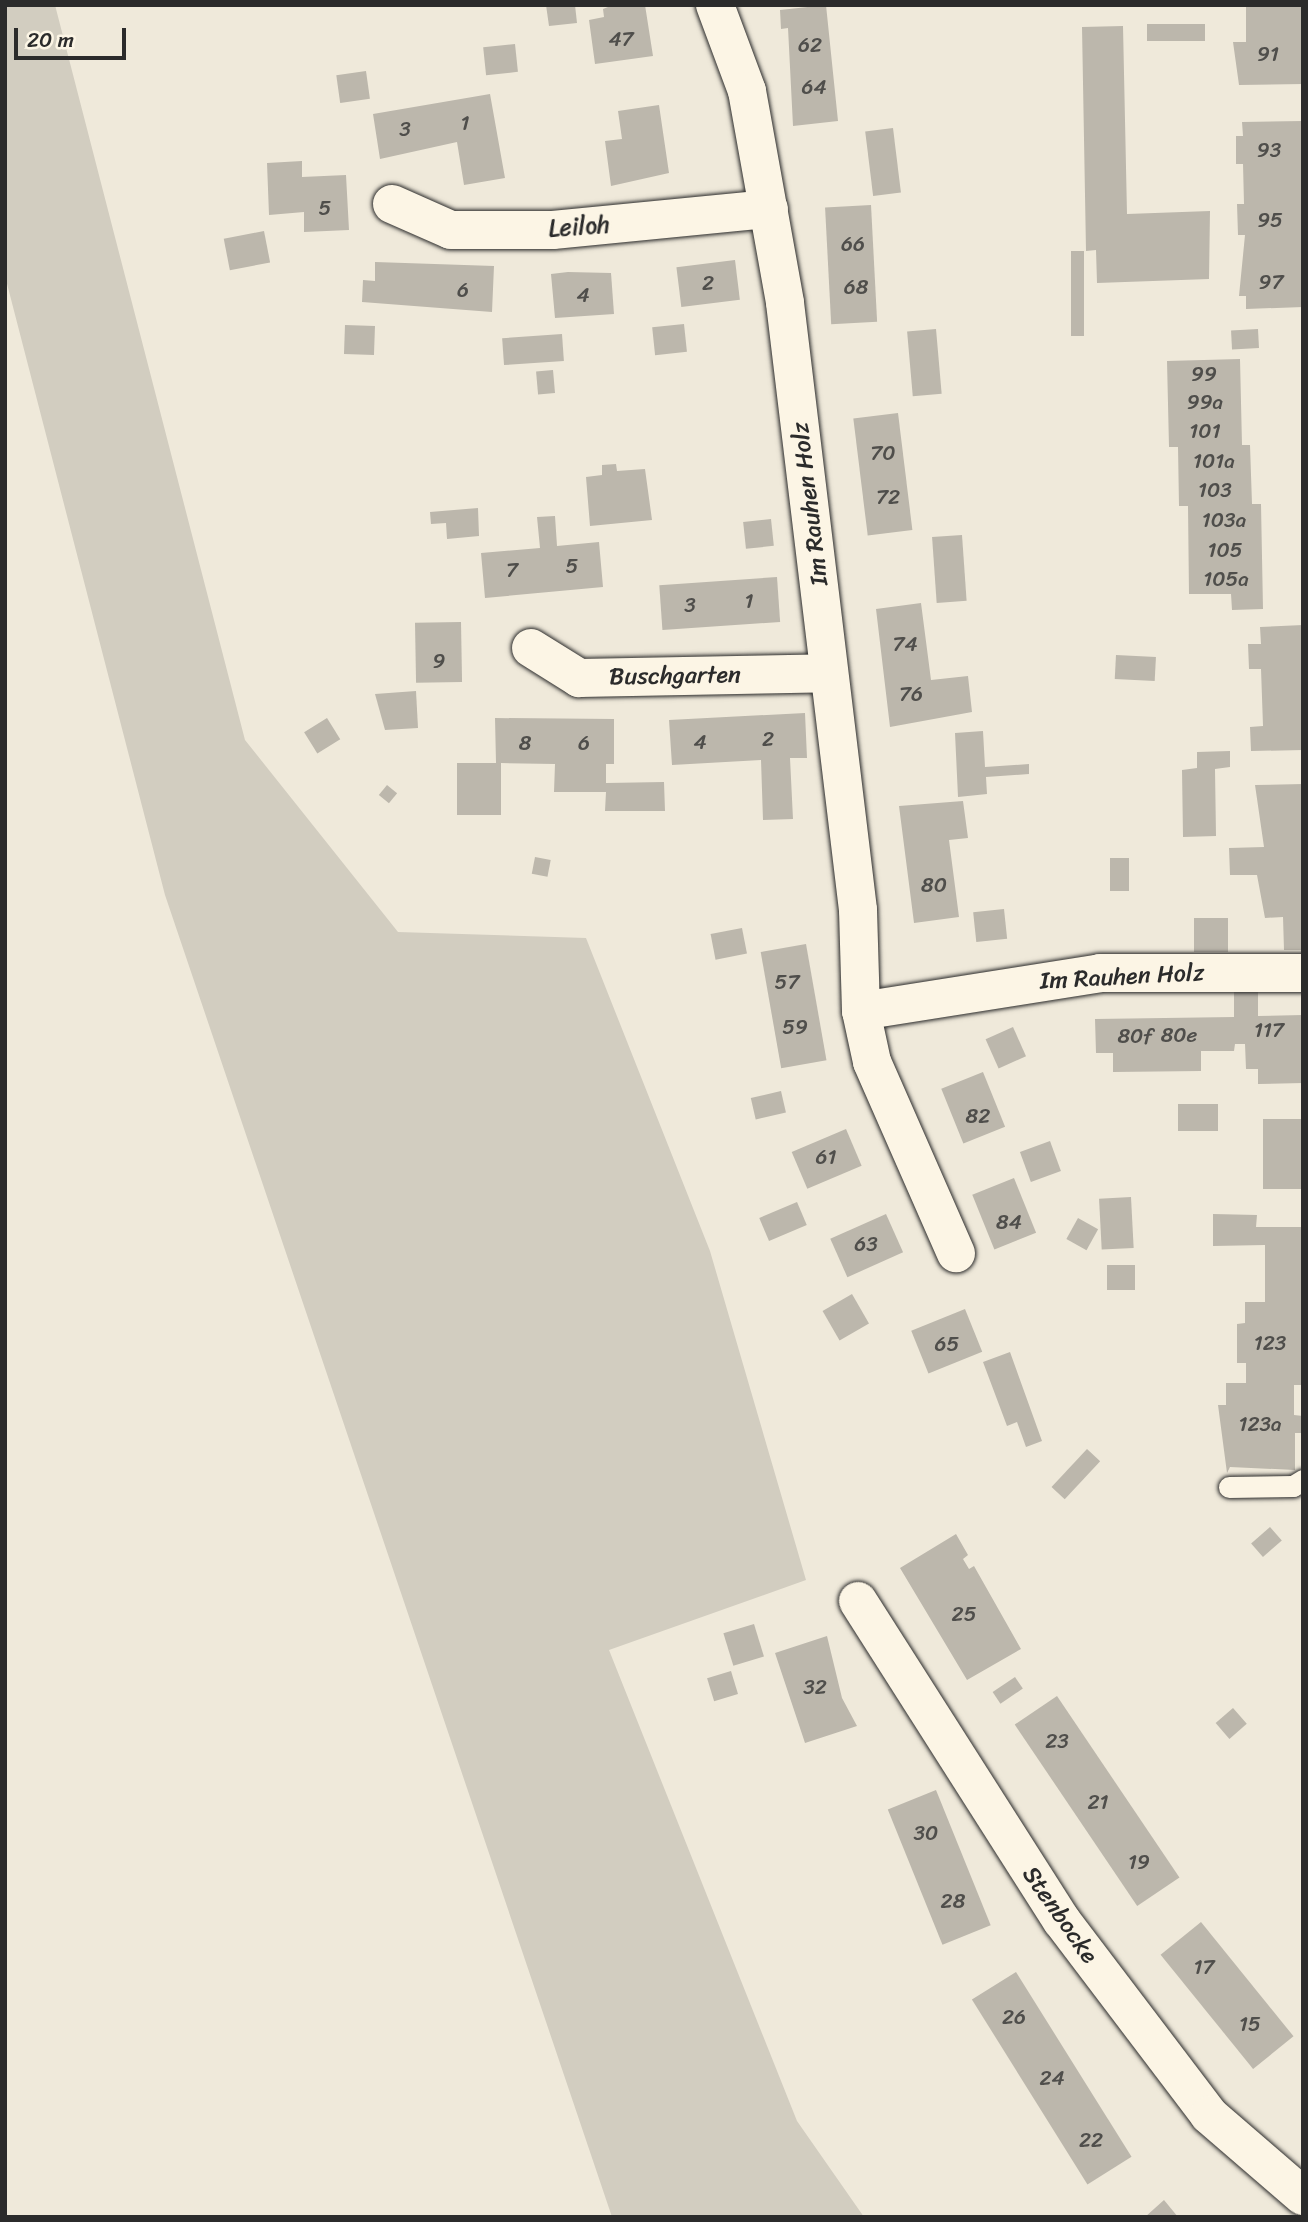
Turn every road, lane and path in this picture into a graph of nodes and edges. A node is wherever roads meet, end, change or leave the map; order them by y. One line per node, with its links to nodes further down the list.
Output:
1 (715, 5): 3 (street, Im Rauhen Holz)
2 (393, 204): 3 (street, Leiloh)
3 (769, 209): 5 (street, Im Rauhen Holz)
4 (531, 648): 5 (street, Buschgarten)
5 (829, 673): 7 (street, Im Rauhen Holz)
6 (1303, 973): 7 (street, Im Rauhen Holz)
7 (860, 1011): 8 (street, Im Rauhen Holz)
8 (956, 1253)
9 (1303, 1480): 10 (lane)
10 (1229, 1486)
11 (858, 1601): 12 (street, Stenbocke)
12 (1303, 2196)

